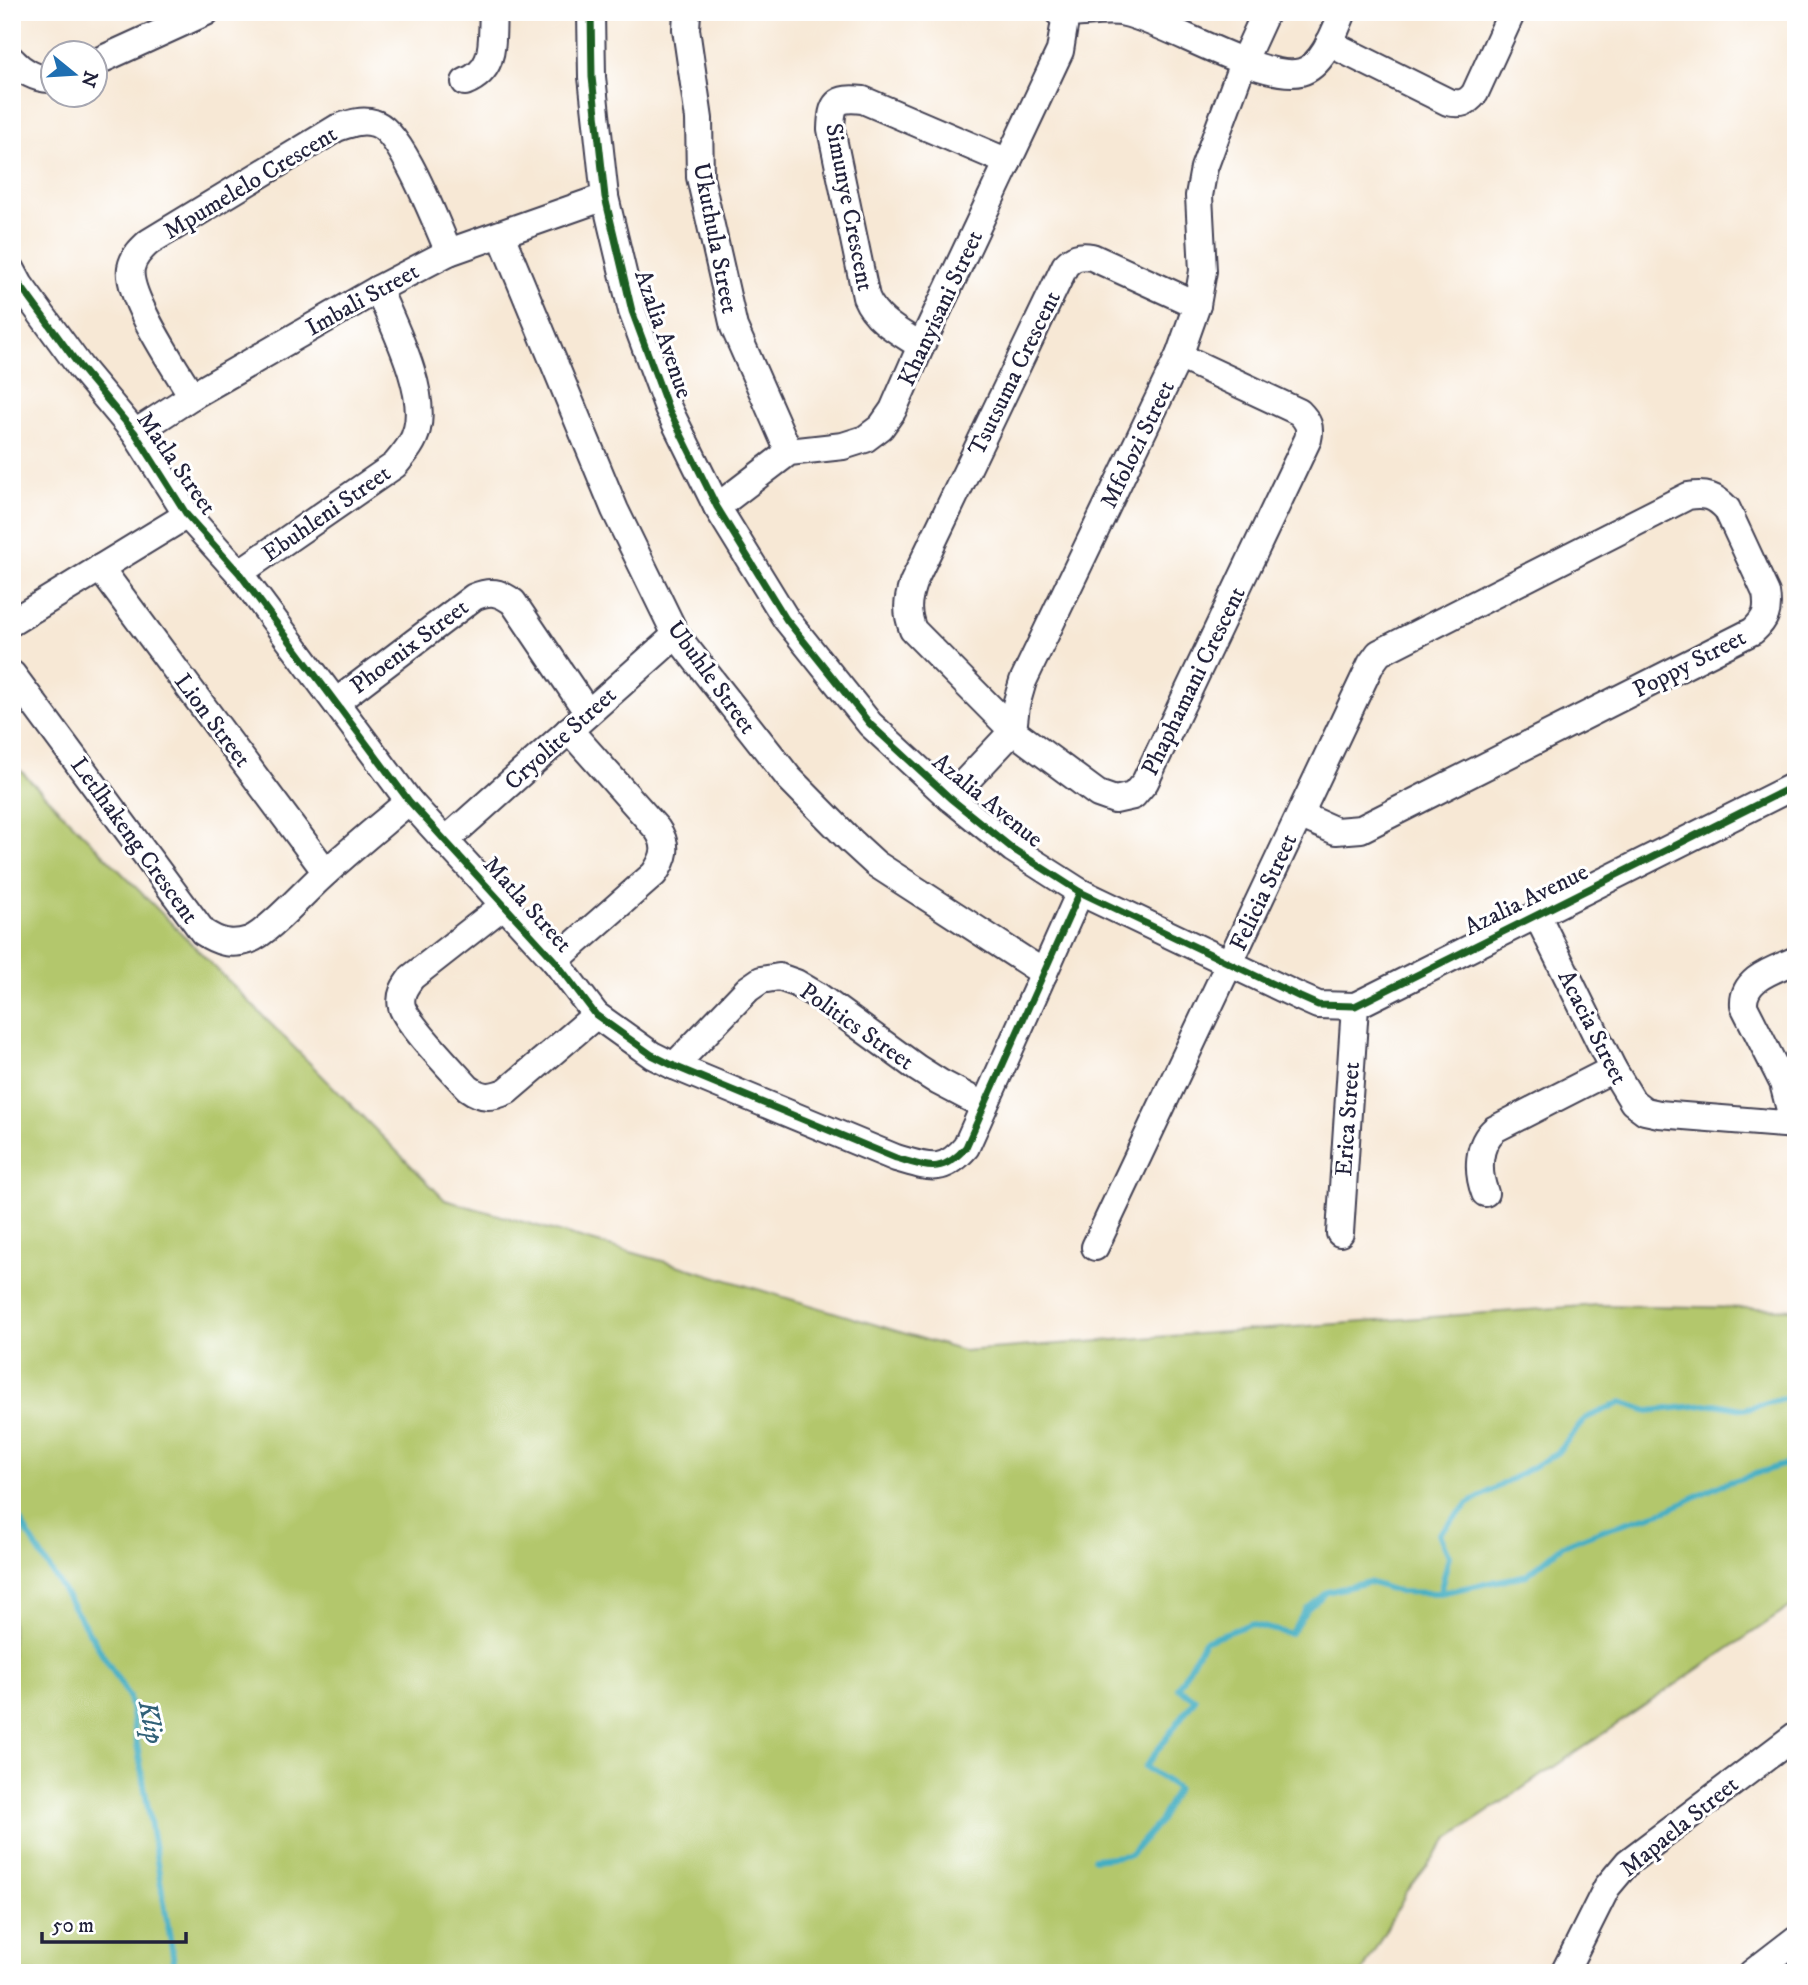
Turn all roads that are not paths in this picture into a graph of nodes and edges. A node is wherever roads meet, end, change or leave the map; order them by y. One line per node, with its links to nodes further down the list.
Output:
1 (206, 12): 11 (street)
2 (493, 12): 15 (street)
3 (591, 12): 17 (street, Azalia Avenue)
4 (687, 12): 27 (street, Ukuthula Street)
5 (1266, 12): 13 (street, Mfolozi Street)
6 (1343, 12): 10 (street)
7 (1512, 12): 10 (street)
8 (1062, 13): 9 (street); 16 (street, Khanyisani Street)
9 (1124, 13): 13 (street)
10 (1329, 43): 13 (street)
11 (108, 57)
12 (12, 60): 14 (street)
13 (1244, 60): 22 (street, Mfolozi Street)
14 (38, 76)
15 (465, 82)
16 (1007, 162): 23 (street, Khanyisani Street); 23 (street, Simunye Crescent)
17 (605, 197): 18 (street, Imbali Street); 28 (street, Azalia Avenue)
18 (501, 234): 19 (street, Imbali Street); 34 (street, Ubuhle Street)
19 (449, 252): 21 (street, Imbali Street); 25 (street, Mpumelelo Crescent)
20 (12, 270): 26 (street, Matla Street)
21 (378, 289): 25 (street, Imbali Street); 31 (street, Ebuhleni Street)
22 (1197, 305): 24 (street, Mfolozi Street); 32 (street, Tsutsuma Crescent)
23 (921, 345): 27 (street, Khanyisani Street)
24 (1179, 356): 39 (street, Mfolozi Street); 39 (street, Phaphamani Crescent)
25 (192, 396): 26 (street, Imbali Street)
26 (135, 433): 29 (street, Matla Street)
27 (789, 452): 28 (street)
28 (717, 507): 41 (street, Azalia Avenue)
29 (187, 515): 30 (street); 31 (street, Matla Street)
30 (100, 568): 33 (street); 45 (street, Lion Street)
31 (239, 573): 37 (street, Matla Street)
32 (907, 615): 39 (street, Phaphamani Crescent)
33 (12, 622)
34 (676, 635): 38 (street, Cryolite Street); 52 (street, Ubuhle Street)
35 (1379, 653): 43 (street, Felicia Street); 43 (street, Poppy Street)
36 (12, 674): 45 (street, Letlhakeng Crescent)
37 (336, 702): 38 (street, Phoenix Street); 42 (street, Matla Street)
38 (579, 722): 44 (street, Cryolite Street); 50 (street, Phoenix Street)
39 (1013, 731): 41 (street)
40 (1796, 785): 48 (street, Azalia Avenue)
41 (950, 798): 46 (street, Azalia Avenue)
42 (409, 801): 44 (street, Matla Street); 45 (street, Letlhakeng Crescent)
43 (1300, 815): 51 (street, Felicia Street)
44 (445, 841): 47 (street, Matla Street)
45 (326, 872)
46 (1080, 892): 51 (street, Azalia Avenue); 52 (street, Matla Street)
47 (504, 905): 50 (street, Matla Street); 54 (street)
48 (1537, 915): 53 (street, Azalia Avenue); 56 (street, Acacia Street)
49 (1796, 960): 58 (street)
50 (555, 961): 54 (street, Matla Street)
51 (1229, 964): 53 (street, Azalia Avenue); 61 (street, Felicia Street)
52 (1044, 973): 57 (street, Matla Street)
53 (1354, 1006): 60 (street, Erica Street)
54 (596, 1015): 55 (street, Matla Street)
55 (674, 1066): 57 (street, Matla Street); 57 (street, Politics Street)
56 (1613, 1069): 58 (street, Acacia Street); 59 (street)
57 (983, 1105)
58 (1795, 1125)
59 (1485, 1193)
60 (1340, 1233)
61 (1095, 1247)
62 (1796, 1735): 64 (street, Mapaela Street)
63 (1796, 1939): 65 (street)
64 (1564, 1973)
65 (1752, 1973)

